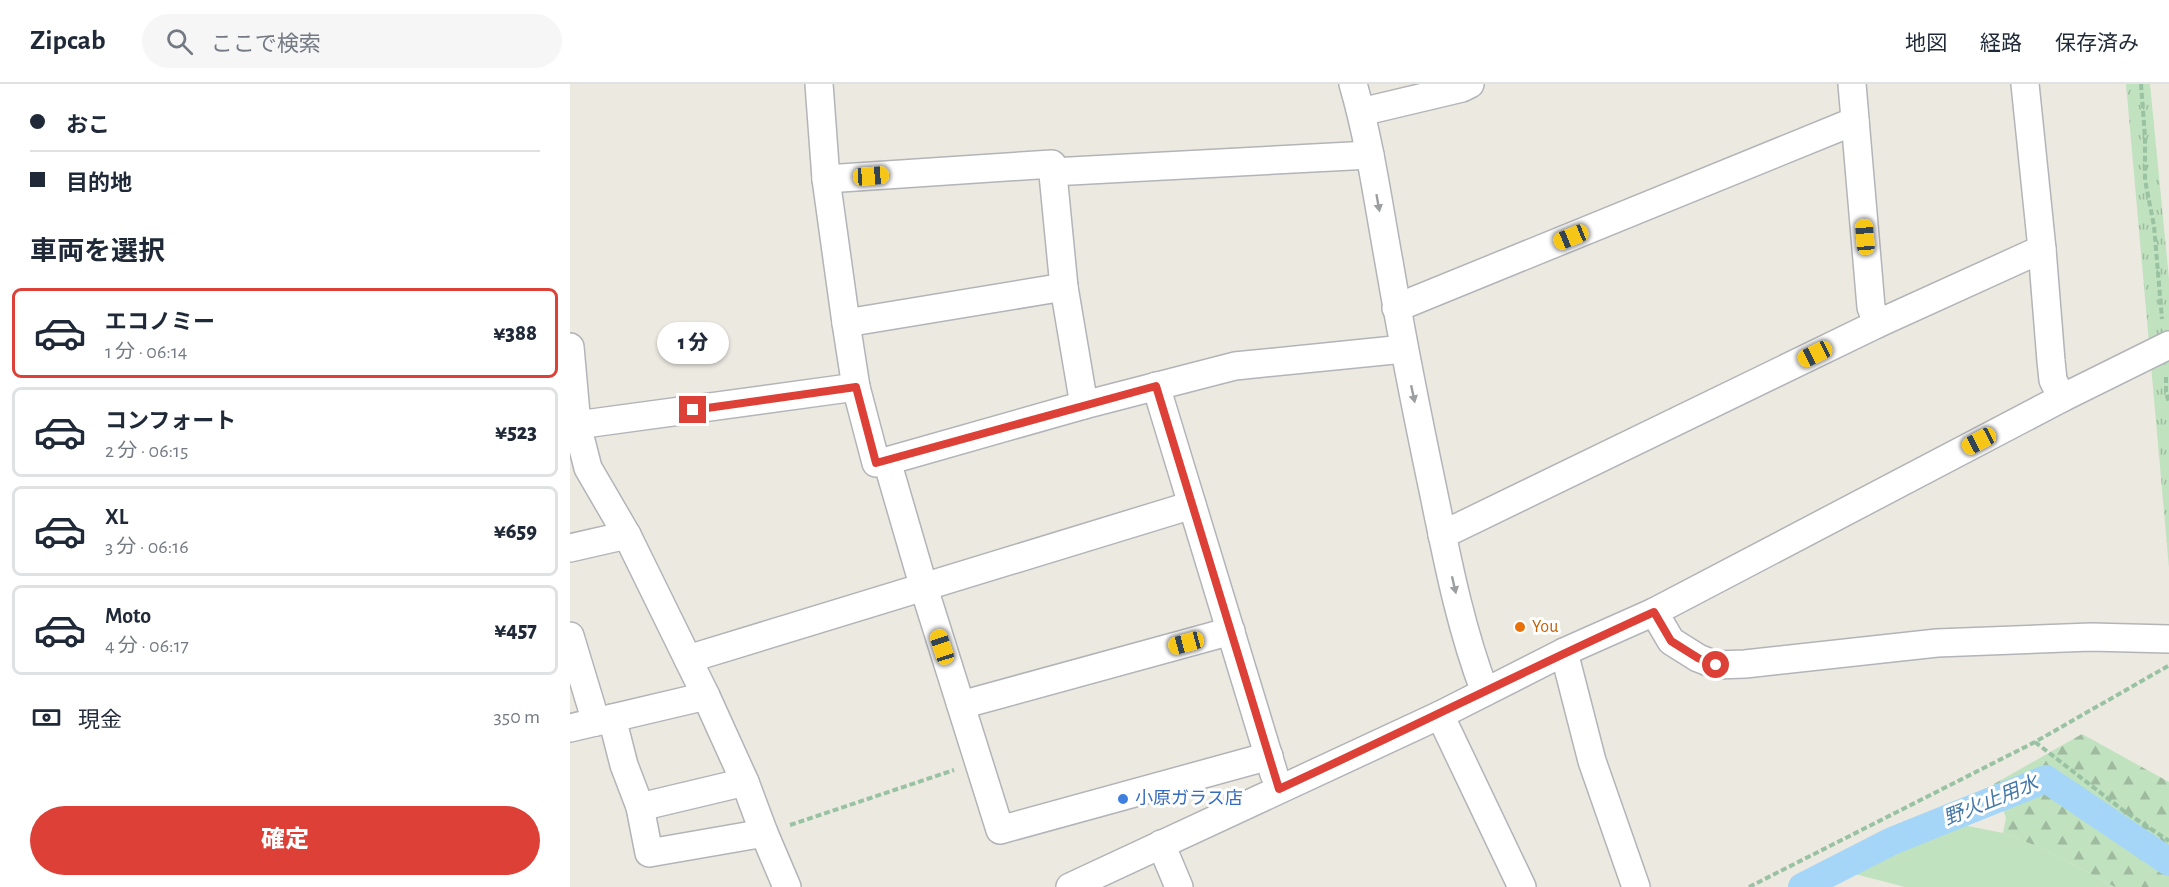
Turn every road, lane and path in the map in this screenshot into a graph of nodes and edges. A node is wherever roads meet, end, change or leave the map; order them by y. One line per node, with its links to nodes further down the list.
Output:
1 (819, 84): 11 (street)
2 (1353, 84): 7 (street)
3 (1470, 84): 7 (street)
4 (1852, 84): 8 (street)
5 (2025, 84): 12 (street)
6 (2141, 84): 17 (path)
7 (1361, 112): 9 (street)
8 (1855, 121): 14 (street); 16 (street)
9 (1370, 155): 10 (street); 14 (street, one-way to 14)
10 (1052, 168): 11 (street); 13 (street)
11 (826, 180): 15 (street)
12 (2042, 249): 16 (street); 22 (street)
13 (1064, 287): 15 (street); 24 (street)
14 (1396, 308): 19 (street)
15 (846, 322): 21 (street)
16 (1877, 324): 29 (street)
17 (2167, 346): 22 (street); 23 (path)
18 (570, 347): 25 (street)
19 (1404, 349): 20 (street); 29 (street, one-way to 29)
20 (1156, 386): 24 (street); 27 (street)
21 (856, 387): 25 (street); 26 (street)
22 (2062, 398): 32 (street)
23 (2169, 403)
24 (1084, 405): 26 (street)
25 (577, 425): 28 (street)
26 (887, 460): 31 (street)
27 (1192, 505): 31 (street); 33 (street)
28 (627, 535): 30 (street); 37 (street)
29 (1442, 536): 39 (street, one-way to 39)
30 (570, 548)
31 (924, 588): 37 (street); 41 (street)
32 (1654, 612): 35 (street); 36 (street)
33 (1231, 631): 41 (street); 45 (street)
34 (570, 636): 43 (street)
35 (2169, 639)
36 (1564, 652): 39 (street); 57 (street)
37 (688, 659): 40 (street)
38 (2169, 666): 44 (path)
39 (1485, 692): 42 (street)
40 (706, 696): 43 (street); 47 (street)
41 (961, 705): 46 (street)
42 (1440, 715): 48 (street); 56 (street)
43 (593, 723): 49 (street)
44 (2035, 742): 51 (path); 58 (path)
45 (1269, 756): 46 (street); 48 (street)
46 (978, 761): 50 (path)
47 (745, 782): 49 (street); 50 (street)
48 (1279, 789): 52 (street)
49 (640, 807): 50 (street)
50 (764, 833): 53 (street)
51 (2169, 841)
52 (1161, 844): 54 (street); 55 (street)
53 (787, 887)
54 (1070, 887)
55 (1179, 887)
56 (1522, 887)
57 (1636, 887)
58 (1749, 887)

